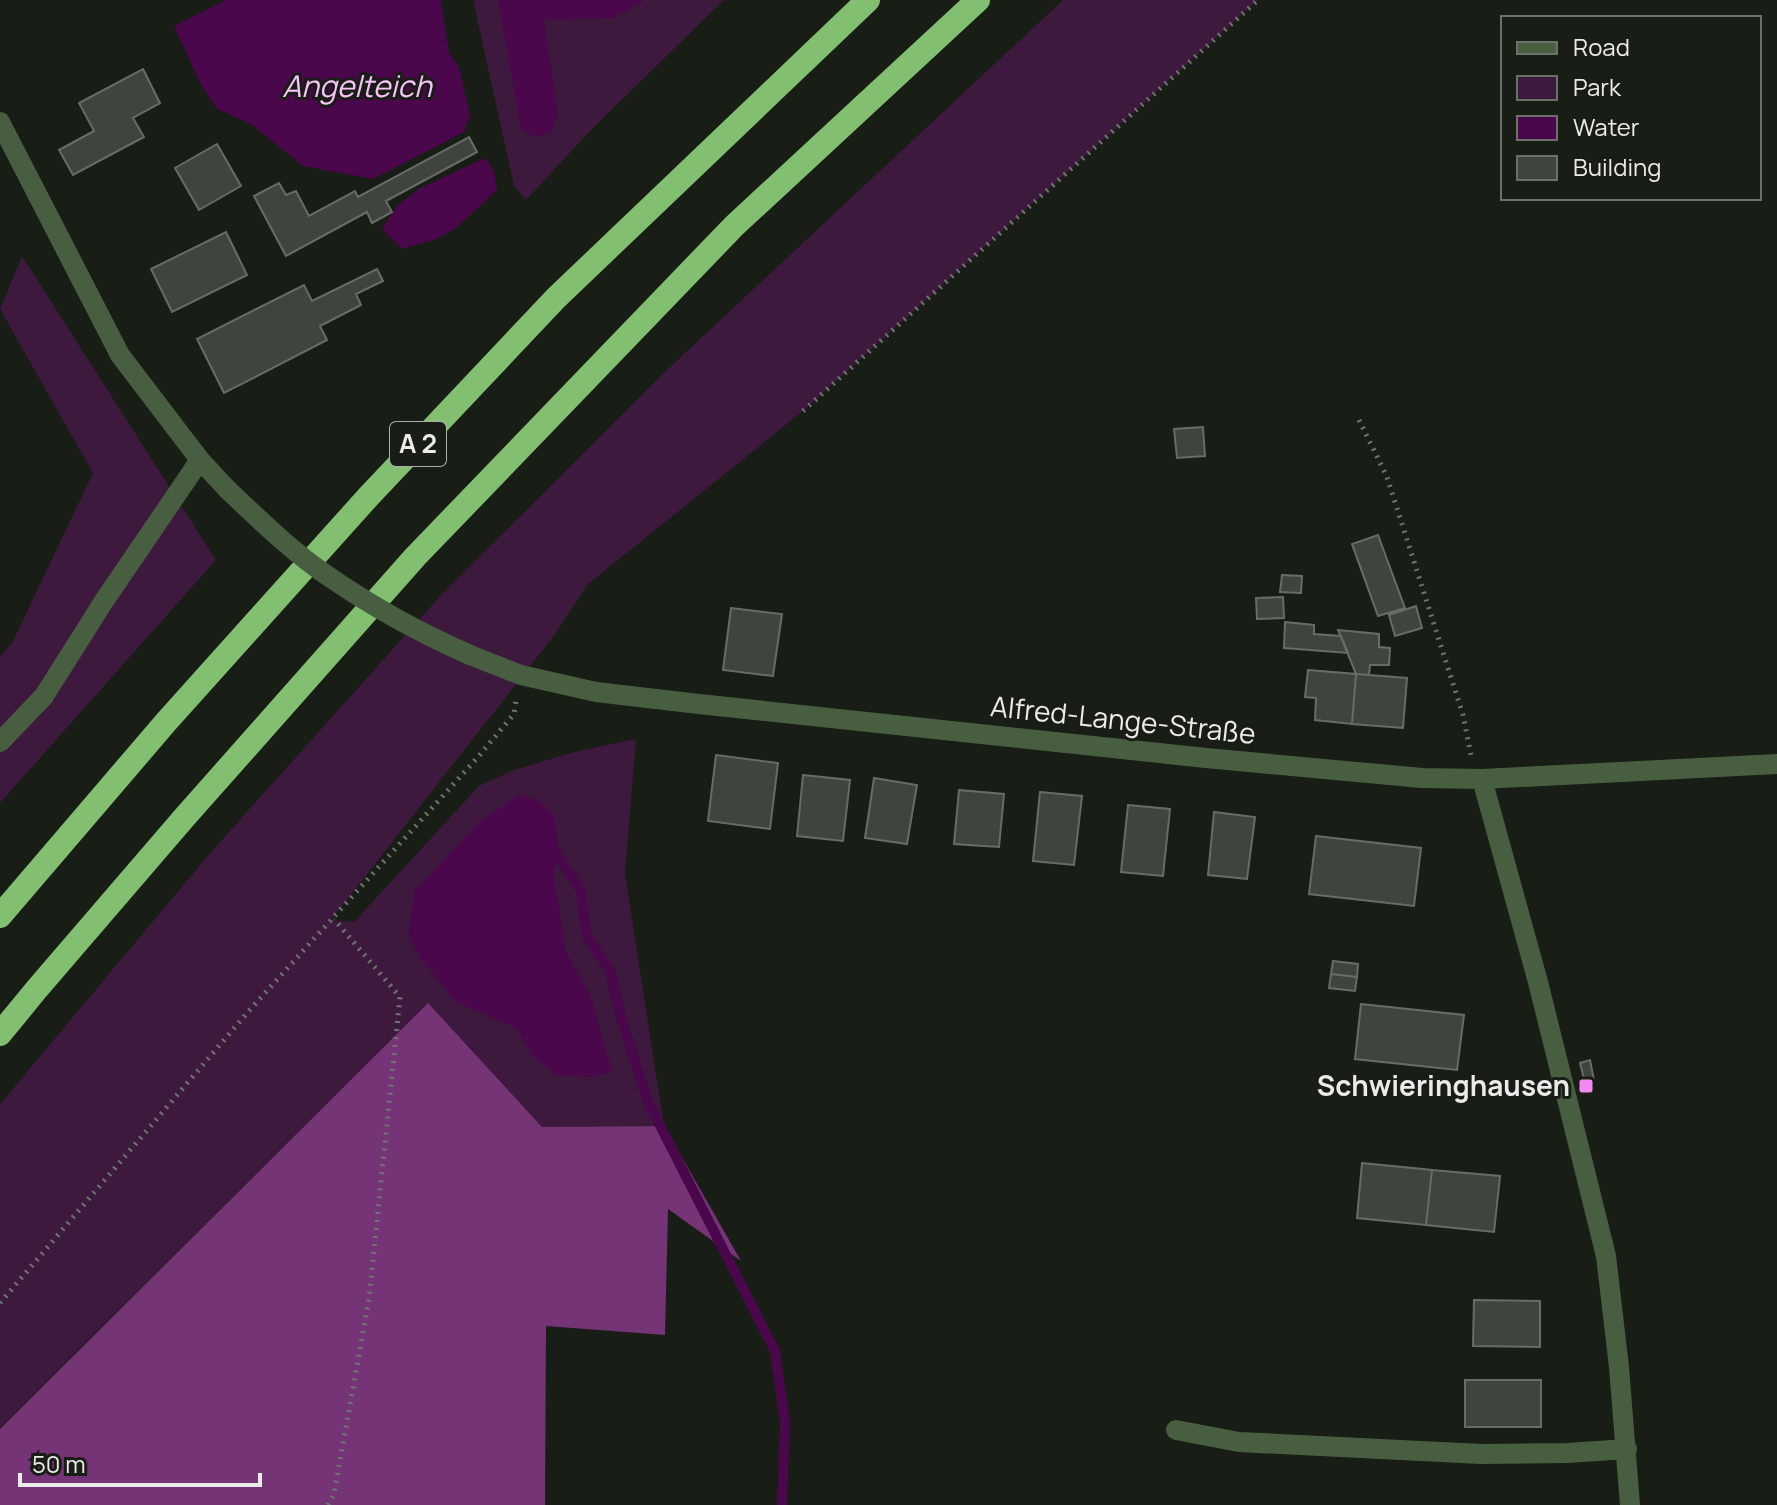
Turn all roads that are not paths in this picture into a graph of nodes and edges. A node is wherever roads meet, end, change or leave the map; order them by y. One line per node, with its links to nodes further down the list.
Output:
1 (868, 0): 8 (highway, A 2)
2 (978, 0): 9 (highway, A 2)
3 (0, 122): 4 (street, Alfred-Lange-Straße)
4 (200, 460): 5 (street); 7 (street, Alfred-Lange-Straße, bridge)
5 (0, 742)
6 (1777, 764): 7 (street, Alfred-Lange-Straße)
7 (1479, 780): 11 (street)
8 (0, 916)
9 (0, 1034)
10 (1176, 1430): 11 (street)
11 (1627, 1449): 12 (street)
12 (1630, 1505)

